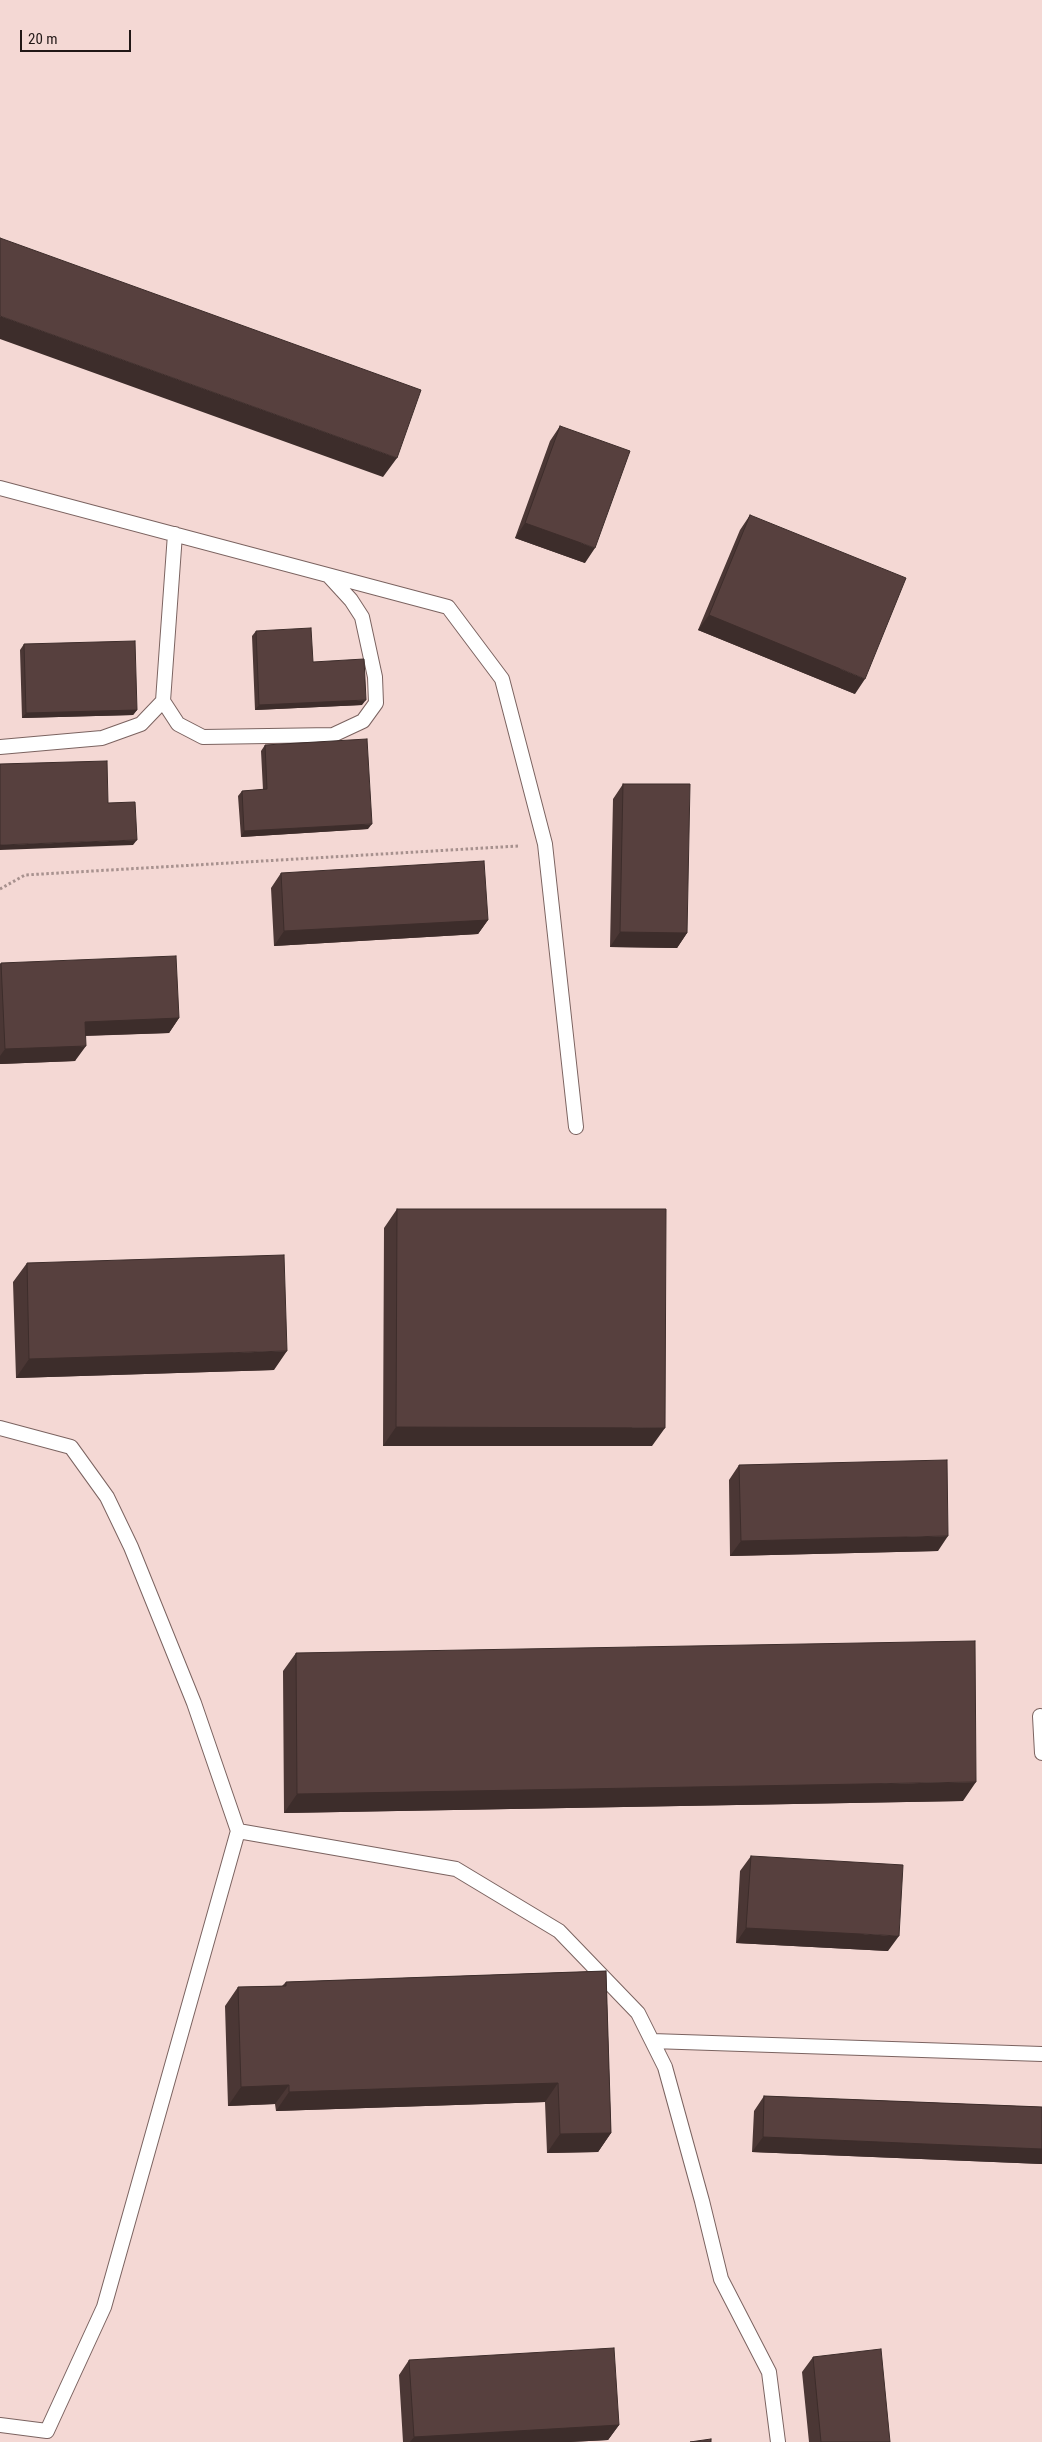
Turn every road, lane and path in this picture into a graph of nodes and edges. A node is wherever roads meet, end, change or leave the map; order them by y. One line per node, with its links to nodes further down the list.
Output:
1 (0, 488): 2 (lane)
2 (175, 534): 3 (lane); 4 (lane)
3 (329, 576): 4 (lane); 6 (lane)
4 (163, 701): 5 (lane)
5 (0, 747)
6 (545, 844): 7 (path); 8 (lane)
7 (0, 889)
8 (576, 1128)
9 (0, 1428): 12 (lane)
10 (1040, 1716): 11 (lane)
11 (1042, 1753)
12 (238, 1831): 13 (lane); 15 (lane)
13 (652, 2041): 14 (lane); 16 (lane)
14 (1042, 2054)
15 (0, 2425)
16 (778, 2442)

